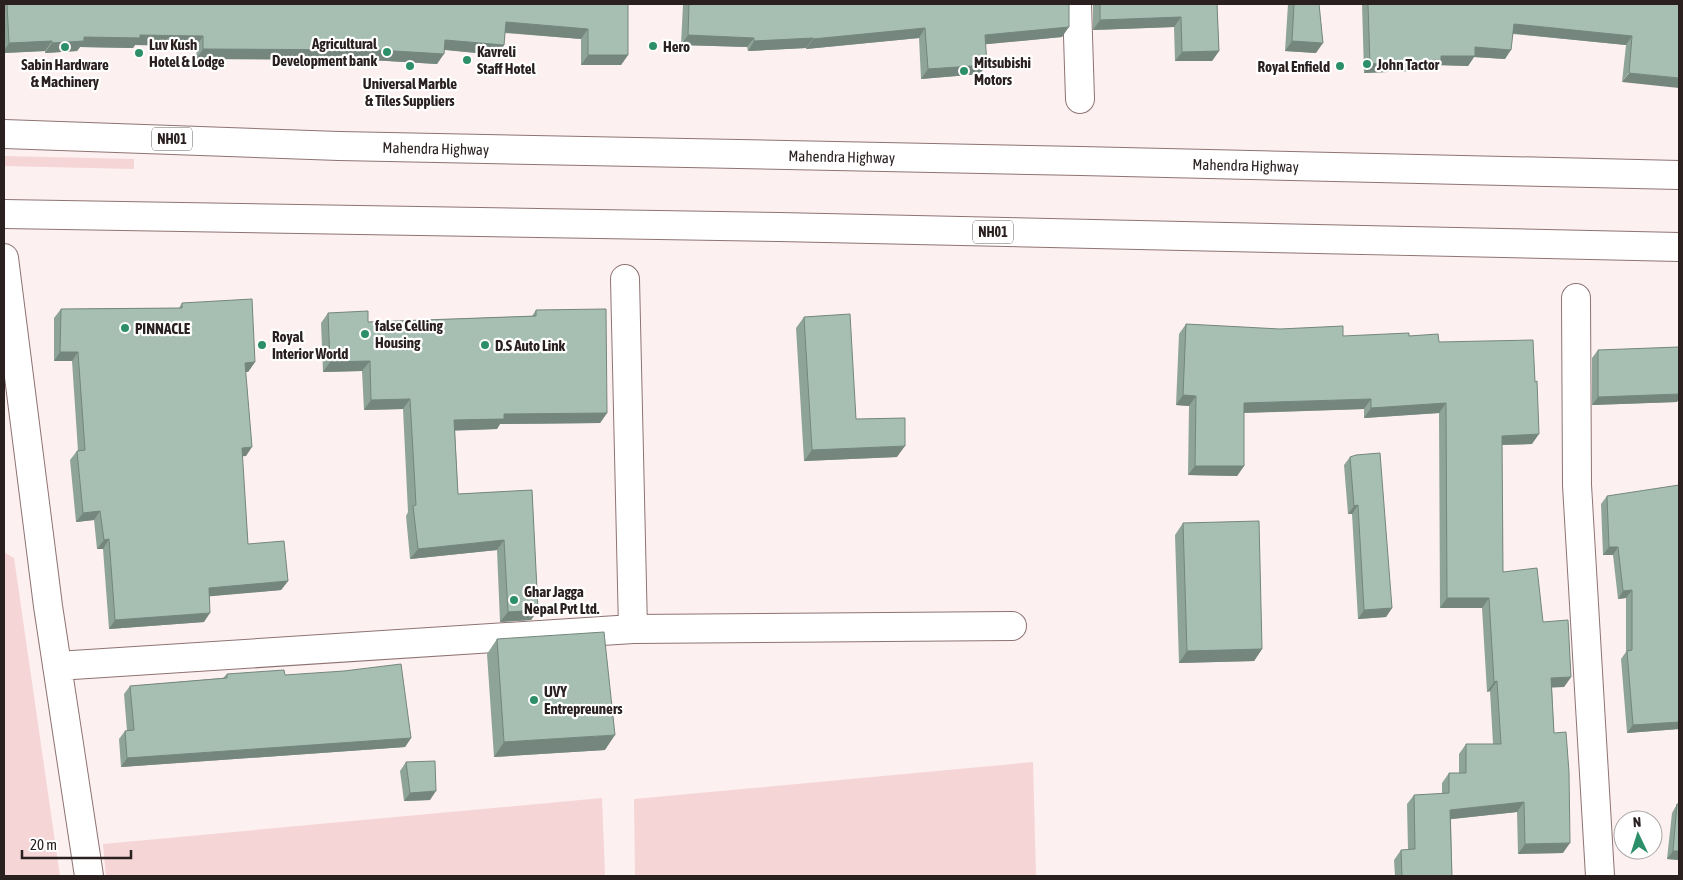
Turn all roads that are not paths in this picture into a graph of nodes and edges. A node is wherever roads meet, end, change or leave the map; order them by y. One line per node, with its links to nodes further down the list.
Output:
1 (1077, 4): 2 (main road)
2 (1080, 99)
3 (4, 134): 4 (main road, Mahendra Highway / NH01)
4 (1679, 175)
5 (4, 214): 6 (main road, NH01)
6 (1679, 246)
7 (4, 258): 12 (main road)
8 (625, 279): 11 (main road)
9 (1576, 298): 14 (main road)
10 (1012, 626): 11 (main road)
11 (633, 629): 12 (main road)
12 (57, 666): 13 (main road)
13 (89, 876)
14 (1600, 876)

